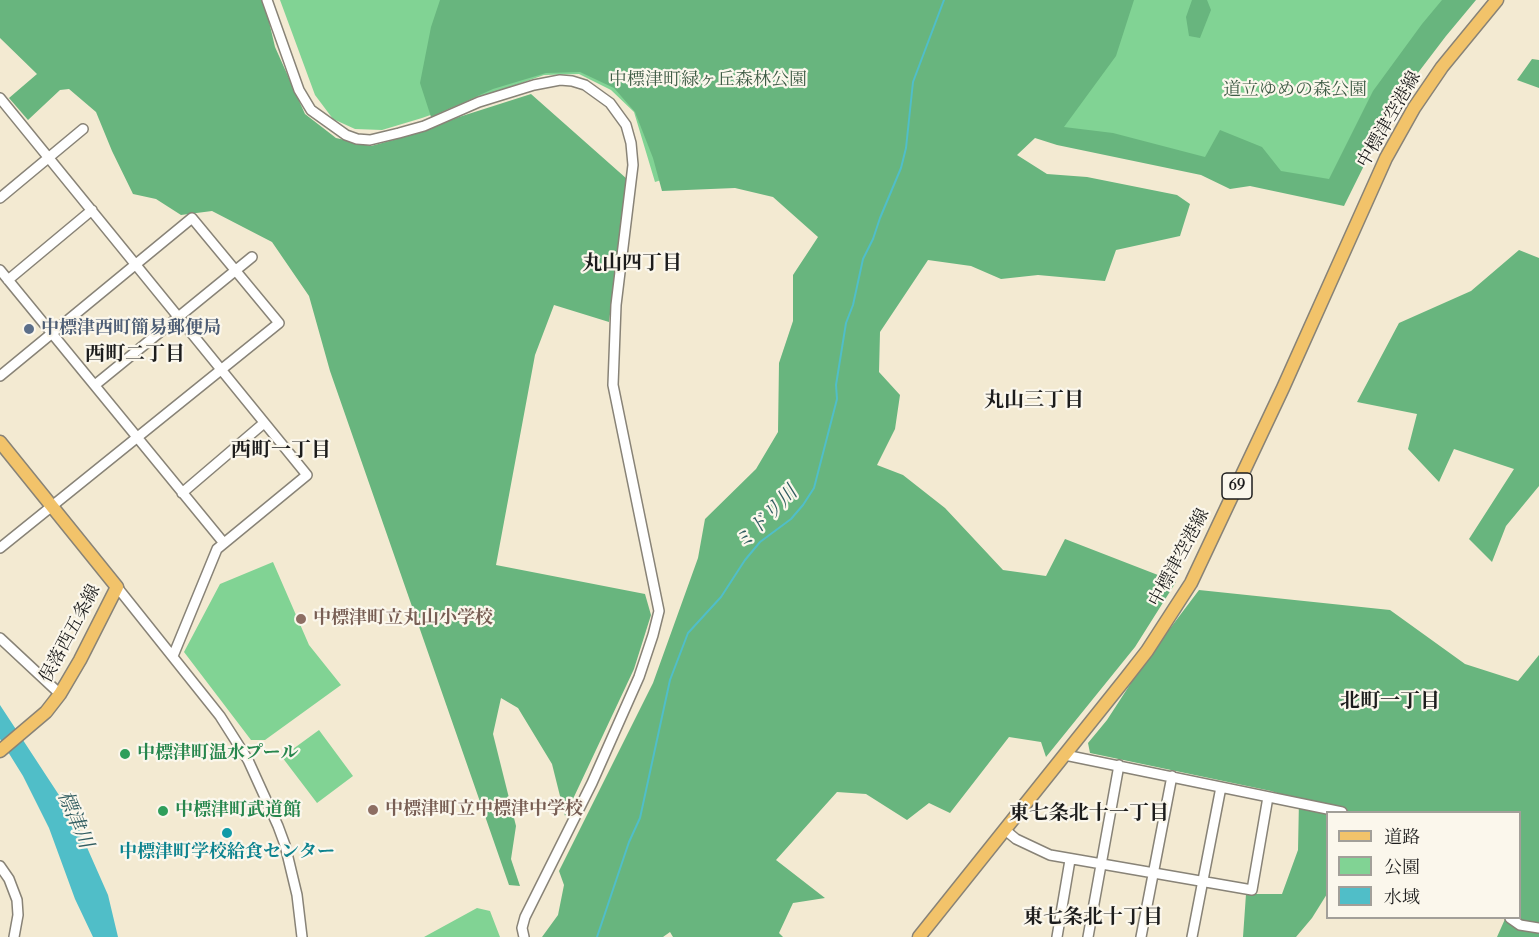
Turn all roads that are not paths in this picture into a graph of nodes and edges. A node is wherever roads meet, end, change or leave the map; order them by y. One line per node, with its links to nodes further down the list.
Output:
1 (267, 0): 44 (street)
2 (1497, 0): 30 (main road, 中標津空港線 / 69)
3 (0, 98): 5 (street)
4 (83, 129): 5 (street)
5 (48, 158): 6 (street); 7 (street)
6 (0, 198)
7 (92, 210): 9 (street); 12 (street)
8 (252, 257): 11 (street)
9 (136, 265): 11 (street); 13 (street); 14 (street)
10 (0, 270): 12 (street)
11 (236, 271): 13 (street); 15 (street)
12 (8, 280): 14 (street)
13 (178, 317): 15 (street); 17 (street)
14 (52, 333): 16 (street); 17 (street)
15 (221, 369): 18 (street); 19 (street)
16 (0, 376)
17 (94, 385): 19 (street)
18 (264, 423): 21 (street); 23 (street)
19 (138, 438): 21 (street); 22 (street)
20 (0, 442): 22 (main road, 俣落西五条線)
21 (182, 493): 23 (street)
22 (52, 506): 24 (street); 25 (main road, 俣落西五条線)
23 (223, 542): 27 (street)
24 (0, 548)
25 (117, 587): 27 (street); 28 (main road, 俣落西五条線)
26 (0, 638): 28 (street)
27 (173, 656): 46 (street)
28 (60, 694): 29 (main road, 俣落西五条線)
29 (0, 751)
30 (1065, 755): 31 (street); 36 (main road, 中標津空港線 / 69)
31 (1119, 765): 32 (street); 38 (street)
32 (1172, 776): 33 (street); 40 (street)
33 (1221, 787): 34 (street); 41 (street)
34 (1268, 797): 35 (street); 41 (street)
35 (1333, 811)
36 (1004, 829): 37 (street); 47 (main road, 中標津空港線 / 69)
37 (1070, 860): 38 (street); 48 (street)
38 (1101, 865): 40 (street); 49 (street)
39 (0, 866): 45 (street)
40 (1154, 874): 41 (street); 50 (street)
41 (1203, 882): 51 (street)
42 (1511, 919): 43 (street)
43 (1539, 928)
44 (523, 933)
45 (14, 937)
46 (302, 937)
47 (919, 937)
48 (1057, 937)
49 (1088, 937)
50 (1141, 937)
51 (1192, 937)

